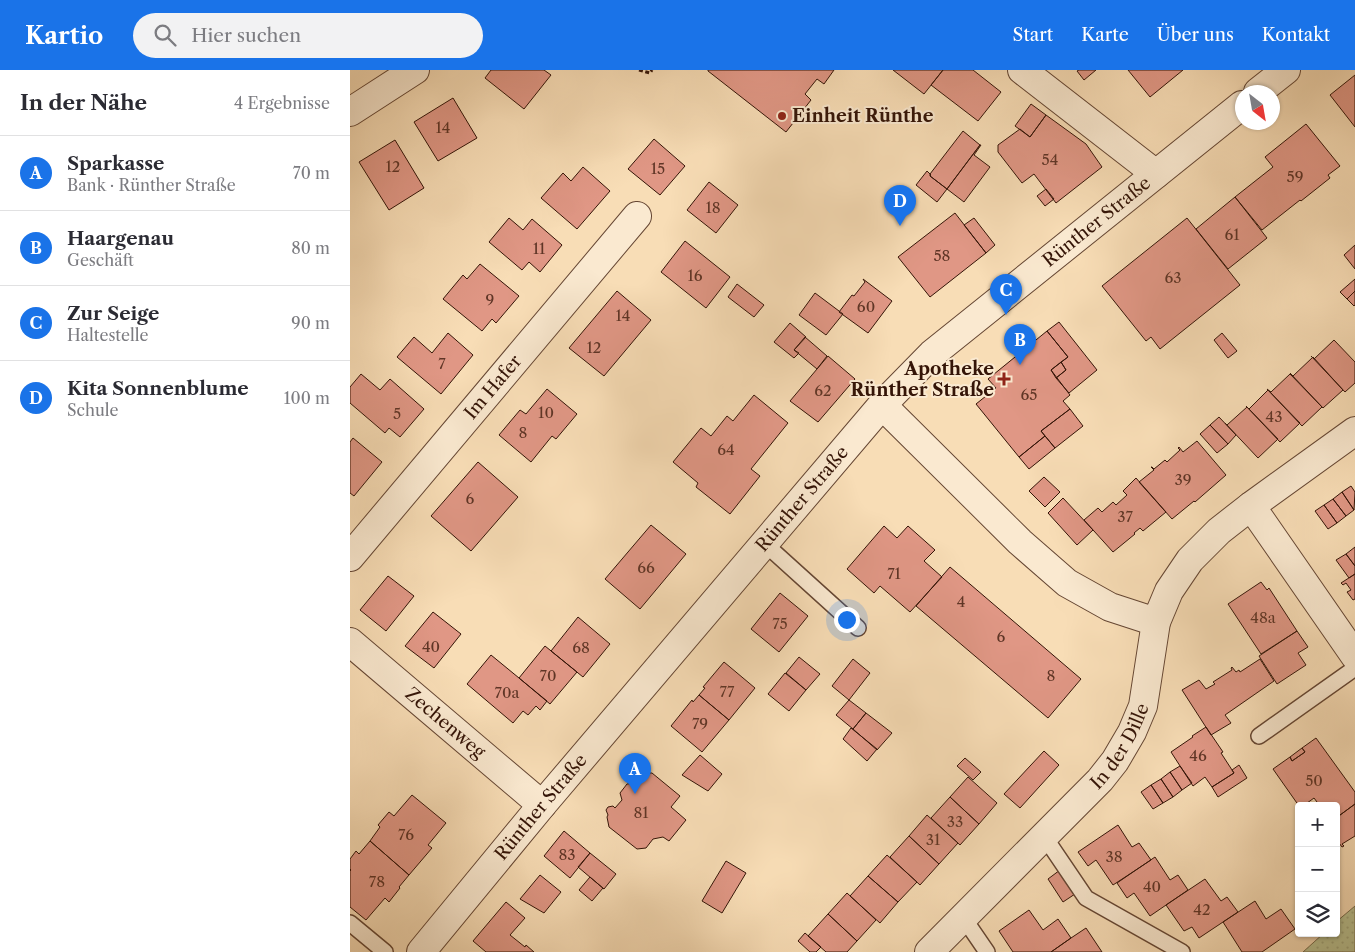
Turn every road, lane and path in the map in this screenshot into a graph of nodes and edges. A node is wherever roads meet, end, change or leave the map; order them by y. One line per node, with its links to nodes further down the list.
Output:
1 (415, 70): 8 (street)
2 (639, 70): 3 (path)
3 (652, 70)
4 (1022, 70): 9 (street)
5 (1286, 70): 6 (street)
6 (1267, 85)
7 (1235, 111): 9 (street, Rünther Straße)
8 (350, 112)
9 (1156, 174): 11 (street, Rünther Straße)
10 (637, 216): 15 (street, Im Hafer)
11 (882, 405): 14 (street, Rünther Straße); 16 (street)
12 (1355, 432): 13 (street, In der Dille)
13 (1251, 506): 16 (street, In der Dille); 19 (street)
14 (764, 543): 17 (lane); 22 (street, Rünther Straße)
15 (350, 558)
16 (1156, 622): 23 (street, In der Dille)
17 (858, 628)
18 (350, 642): 22 (street, Zechenweg)
19 (1355, 656)
20 (1355, 668): 21 (lane)
21 (1259, 736)
22 (542, 804): 27 (street, Rünther Straße)
23 (1044, 836): 24 (street, In der Dille); 30 (lane)
24 (963, 917): 28 (street, In der Dille); 29 (lane)
25 (350, 924): 26 (lane)
26 (385, 952)
27 (422, 952)
28 (929, 952)
29 (987, 952)
30 (1182, 952)

